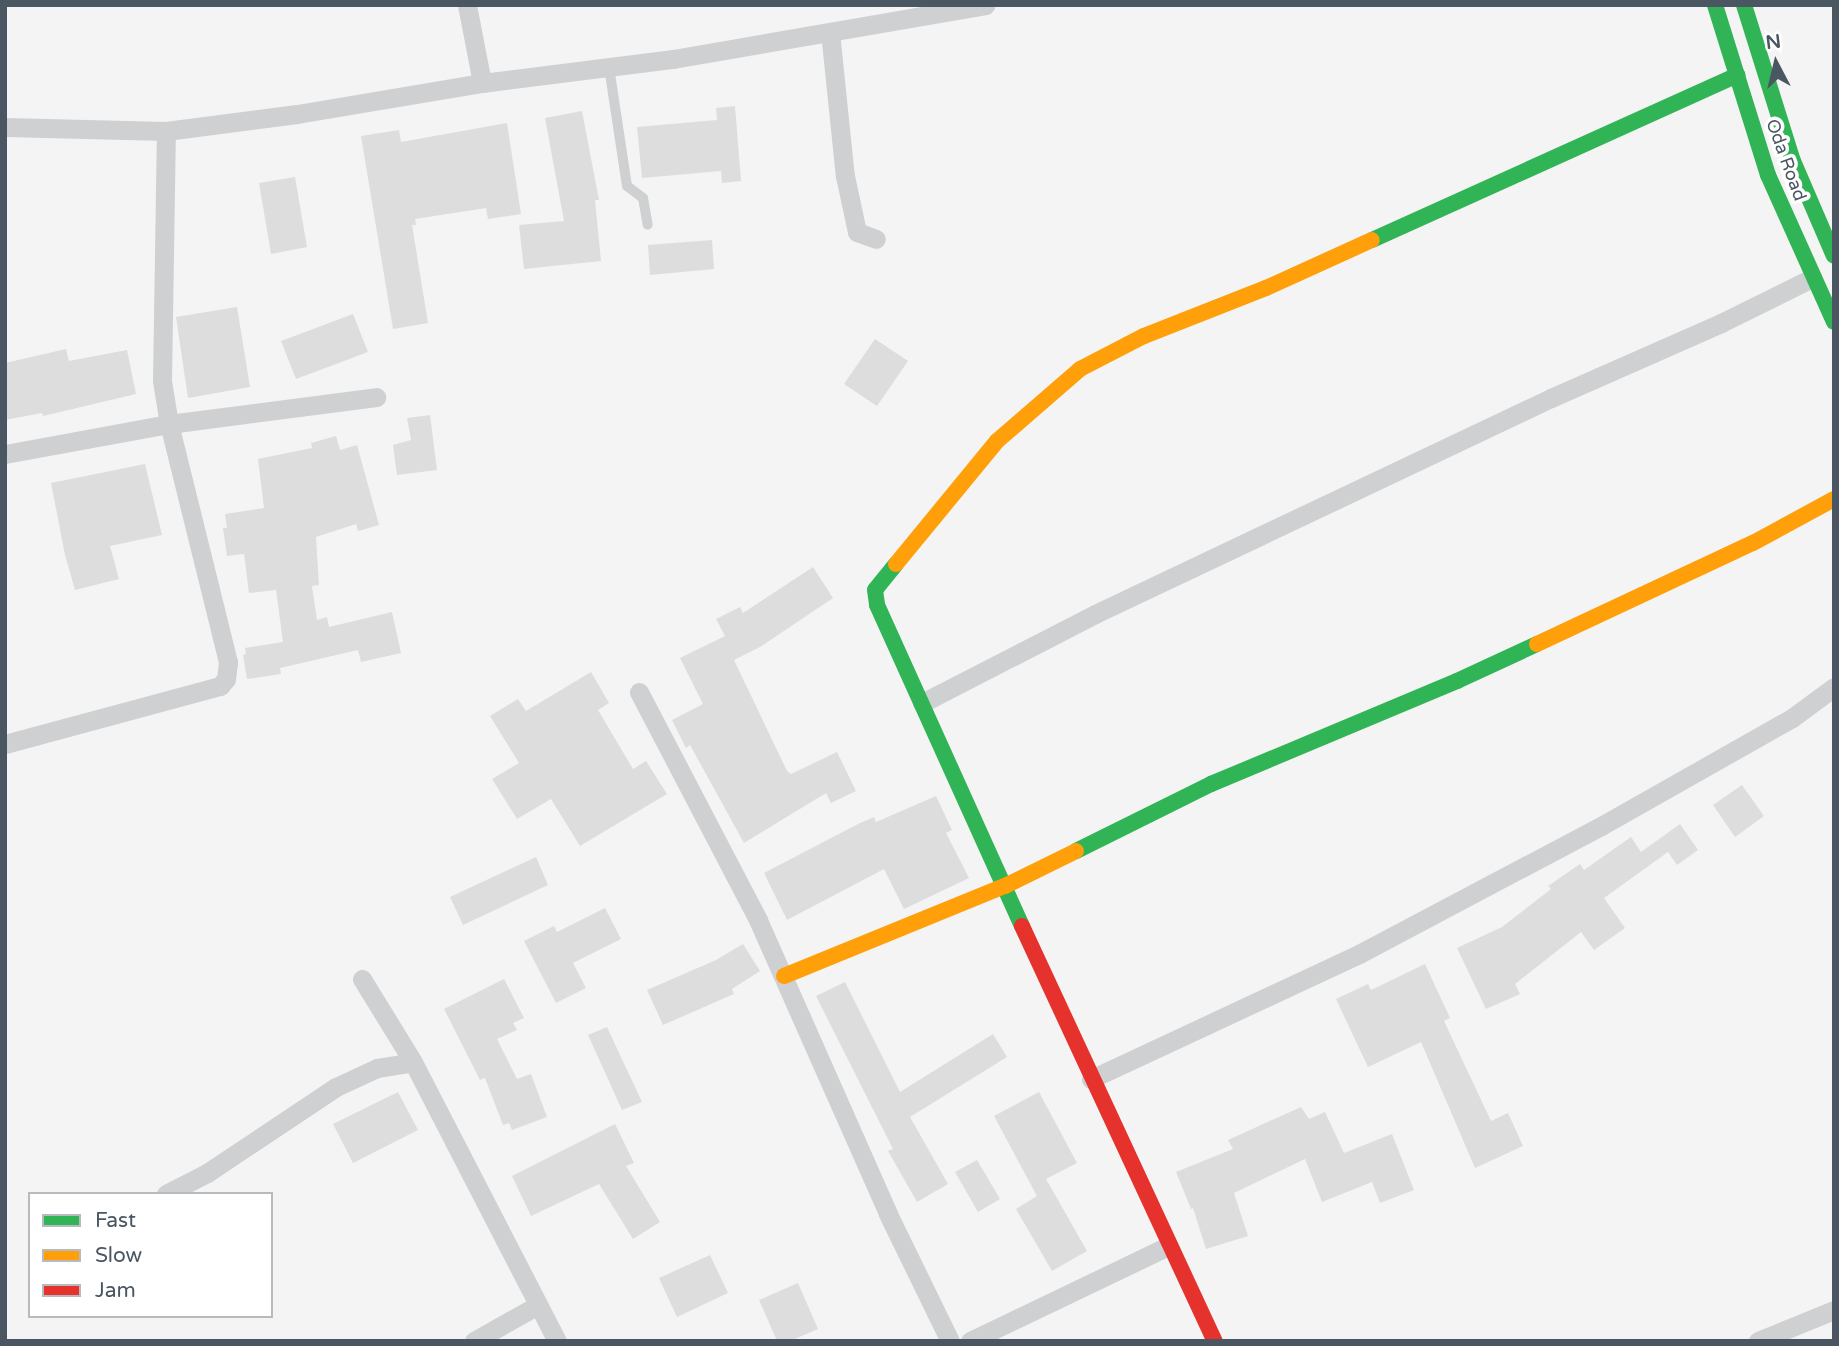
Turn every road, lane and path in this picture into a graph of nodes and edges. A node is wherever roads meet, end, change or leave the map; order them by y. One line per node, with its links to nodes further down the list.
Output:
1 (467, 5): 8 (street)
2 (985, 5): 5 (street)
3 (1714, 5): 7 (street, Oda Road)
4 (1744, 5): 13 (street, Oda Road)
5 (830, 32): 6 (street); 12 (street)
6 (609, 67): 8 (street); 11 (lane)
7 (1737, 75): 14 (street, Oda Road); 22 (street)
8 (482, 83): 10 (street)
9 (5, 127): 10 (street)
10 (166, 131): 17 (street)
11 (648, 225)
12 (876, 239)
13 (1834, 256)
14 (1812, 278): 15 (street, Oda Road); 22 (street)
15 (1834, 322)
16 (376, 397): 17 (street)
17 (169, 424): 18 (street); 23 (street)
18 (5, 454)
19 (1834, 499): 24 (street)
20 (1834, 687): 28 (street)
21 (639, 692): 25 (street)
22 (922, 702): 24 (street)
23 (5, 744)
24 (1005, 886): 25 (street); 28 (street)
25 (784, 976): 35 (street)
26 (362, 979): 27 (street)
27 (413, 1062): 29 (street); 31 (street)
28 (1091, 1079): 30 (street)
29 (170, 1192)
30 (1168, 1246): 36 (street); 37 (street)
31 (538, 1305): 33 (street); 34 (street)
32 (1834, 1310): 38 (street)
33 (474, 1341)
34 (556, 1341)
35 (950, 1341)
36 (970, 1341)
37 (1215, 1341)
38 (1758, 1341)

